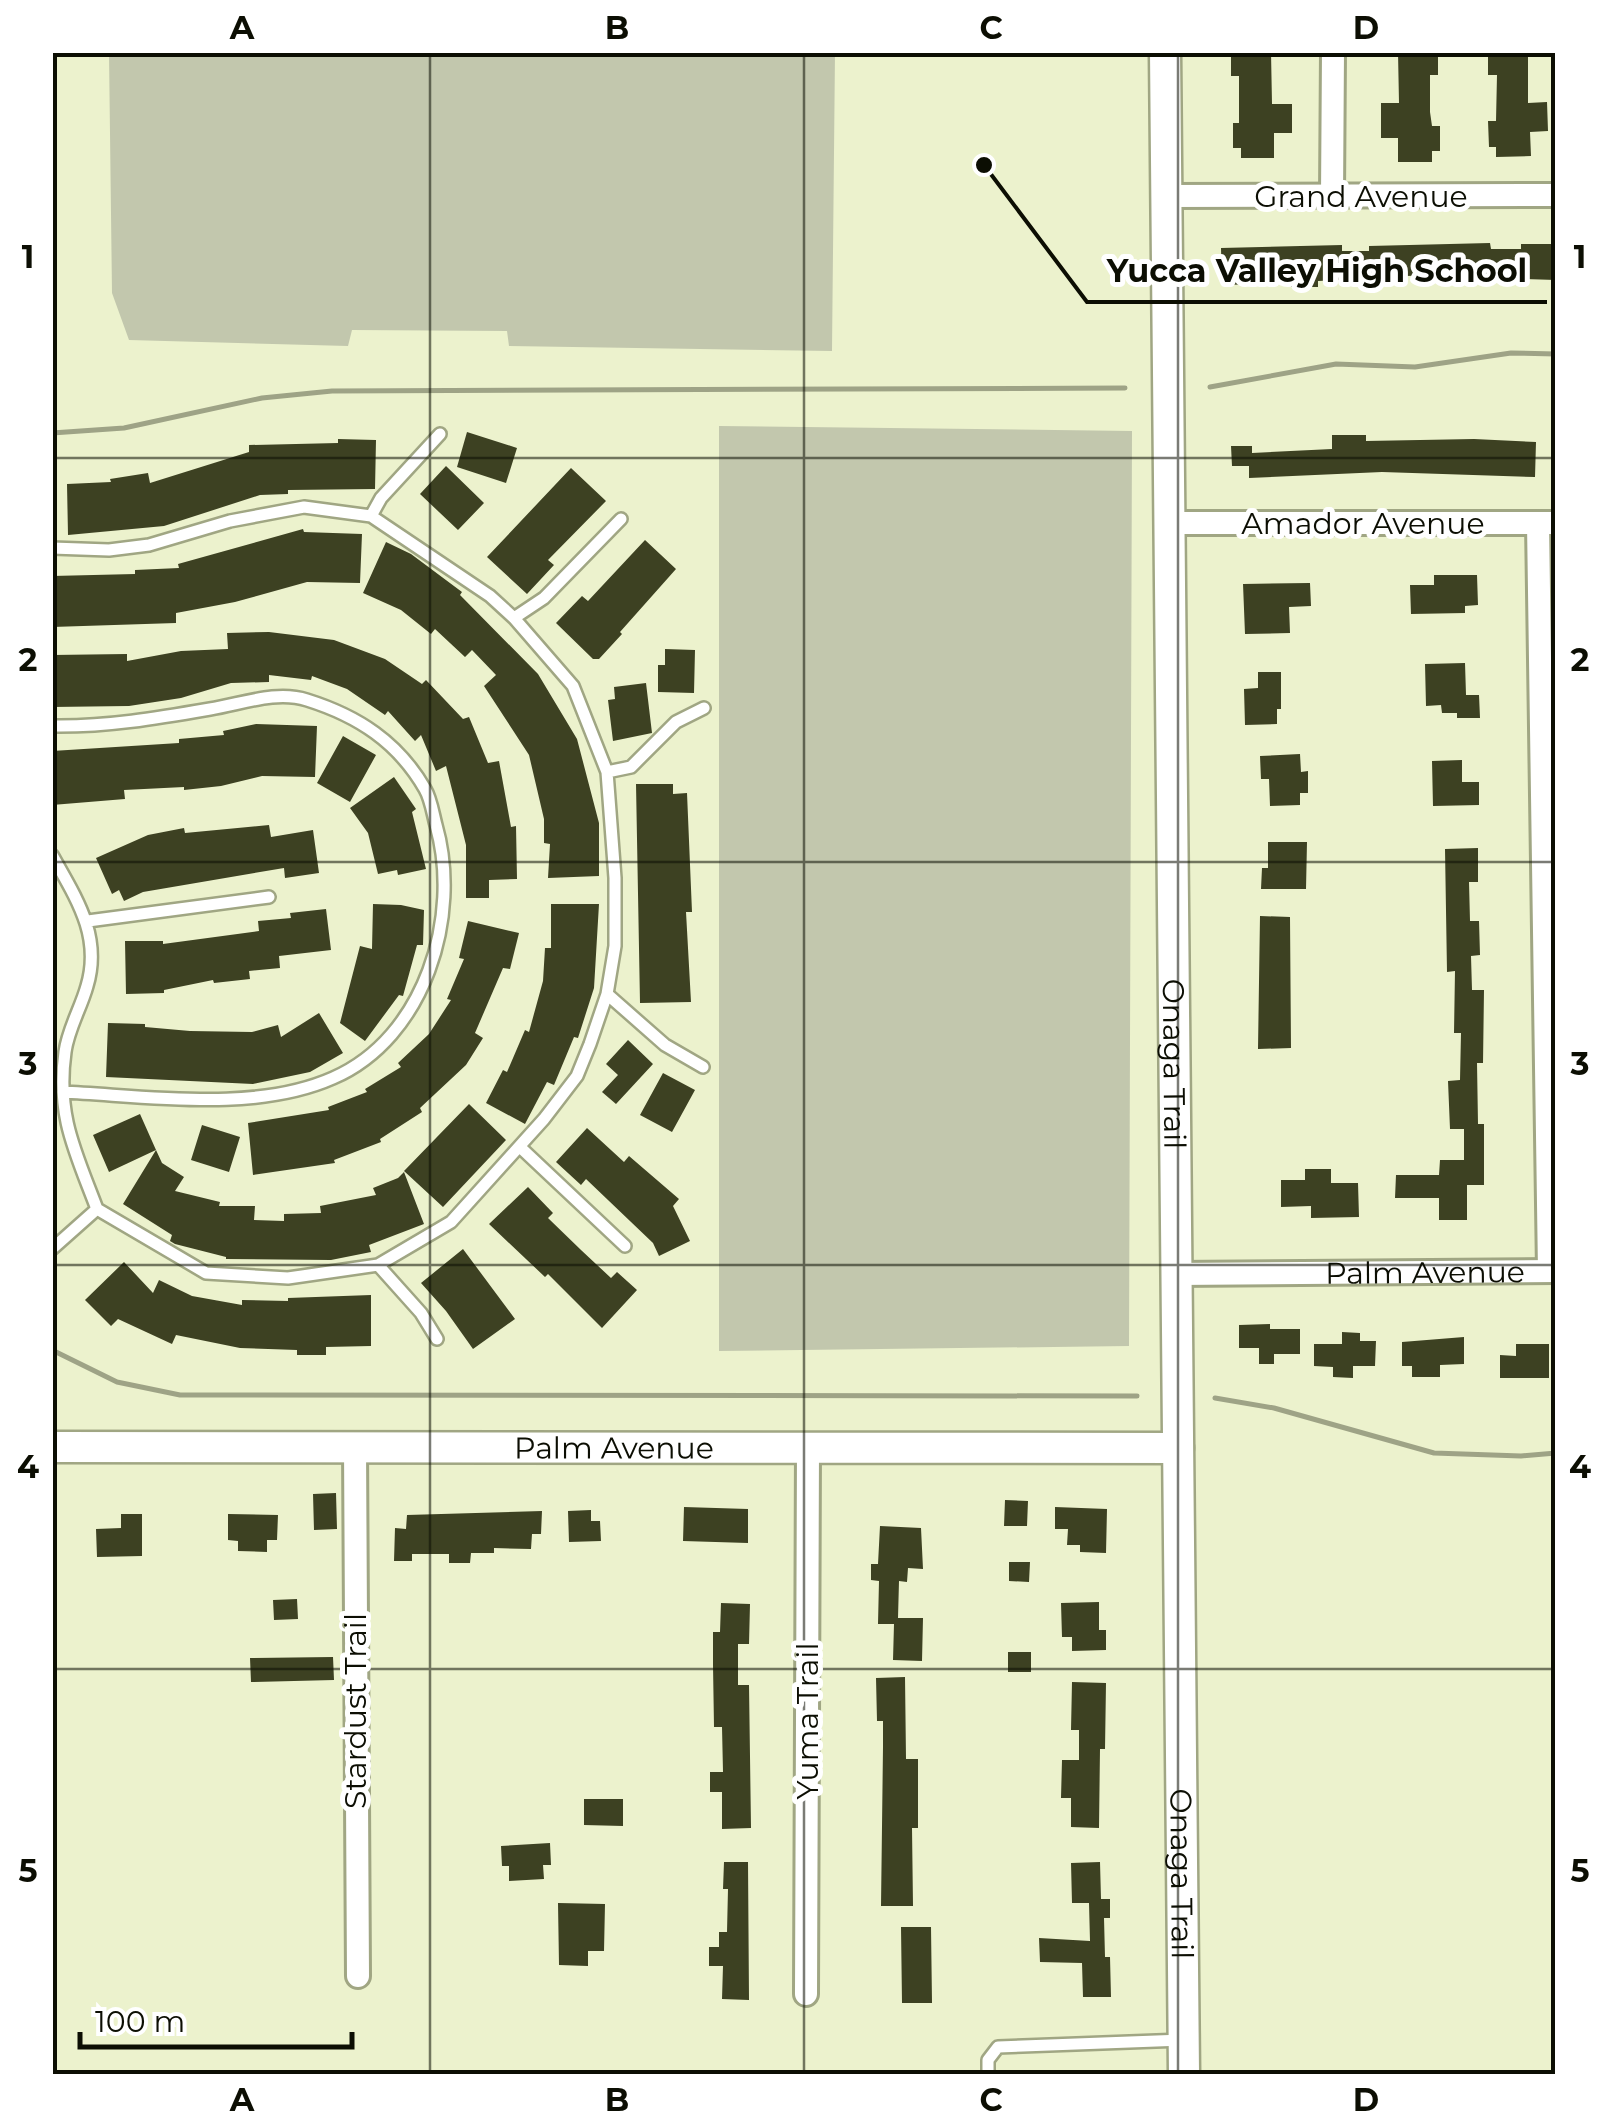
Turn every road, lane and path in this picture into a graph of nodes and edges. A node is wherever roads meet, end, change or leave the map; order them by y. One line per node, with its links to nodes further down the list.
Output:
1 (1165, 52): 4 (street, Onaga Trail)
2 (1333, 52): 5 (street)
3 (1556, 195): 5 (street, Grand Avenue)
4 (1166, 196): 5 (street, Grand Avenue); 9 (street, Onaga Trail)
5 (1332, 196)
6 (440, 434): 7 (lane)
7 (372, 516): 11 (lane); 12 (lane)
8 (621, 519): 12 (lane)
9 (1170, 523): 10 (street, Amador Avenue); 28 (street, Onaga Trail)
10 (1547, 523): 27 (street)
11 (52, 548)
12 (514, 618): 15 (lane)
13 (704, 708): 15 (lane)
14 (52, 726): 21 (lane)
15 (607, 772): 19 (lane)
16 (52, 856): 18 (lane)
17 (268, 897): 18 (lane)
18 (88, 921): 21 (lane)
19 (608, 994): 20 (lane); 22 (lane)
20 (703, 1067)
21 (63, 1092): 23 (lane)
22 (521, 1148): 24 (lane); 26 (lane)
23 (98, 1210): 25 (lane); 26 (lane)
24 (625, 1246)
25 (52, 1249)
26 (378, 1265): 29 (lane)
27 (1552, 1271): 28 (street, Palm Avenue)
28 (1175, 1274): 33 (street, Onaga Trail)
29 (437, 1339)
30 (355, 1445): 31 (street, Palm Avenue); 32 (street, Palm Avenue); 34 (street, Stardust Trail)
31 (52, 1447)
32 (808, 1447): 33 (street, Palm Avenue); 35 (street, Yuma Trail)
33 (1178, 1448): 36 (street, Onaga Trail)
34 (358, 1976)
35 (806, 1994)
36 (1184, 2040): 37 (lane); 38 (street, Onaga Trail)
37 (988, 2074)
38 (1184, 2074)

